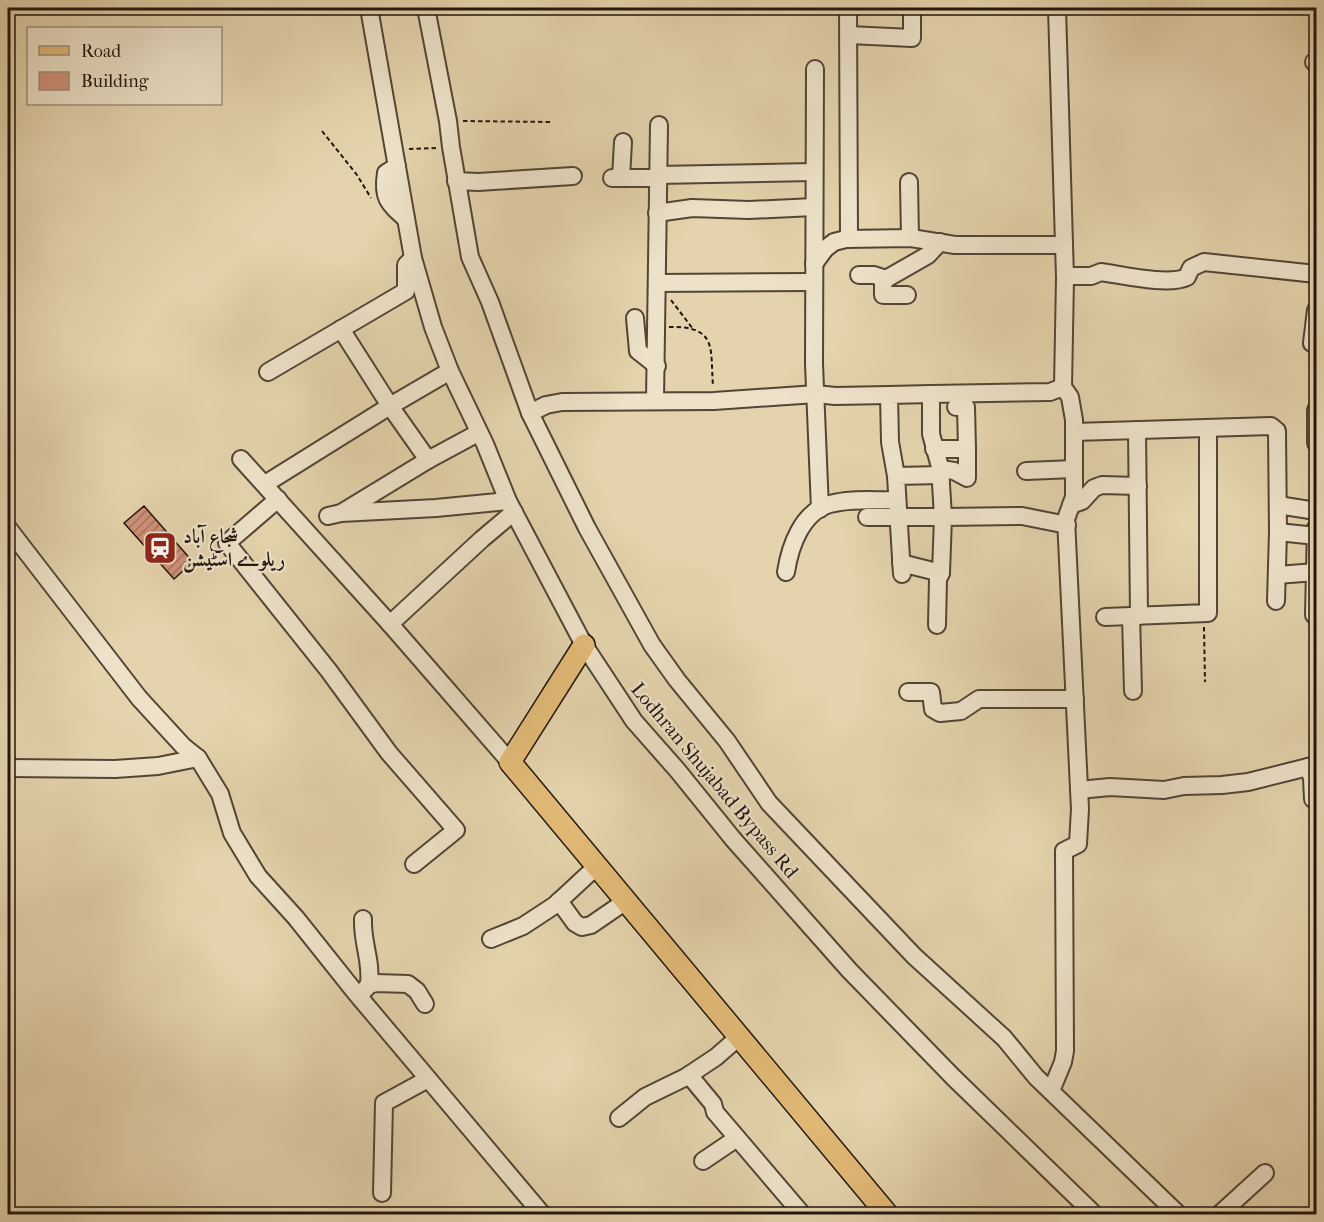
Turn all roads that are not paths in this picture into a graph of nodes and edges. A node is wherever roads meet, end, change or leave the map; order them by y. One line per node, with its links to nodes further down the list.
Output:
1 (369, 8): 21 (street, Lodhran Shujabad Bypass Rd)
2 (426, 8): 13 (street)
3 (848, 8): 6 (street)
4 (912, 8): 6 (street)
5 (1057, 8): 20 (street)
6 (849, 35): 18 (street)
7 (815, 69): 10 (street)
8 (659, 125): 12 (street)
9 (623, 142): 12 (street)
10 (814, 172): 12 (street); 15 (street)
11 (573, 176): 13 (street)
12 (657, 177): 16 (street)
13 (456, 181): 45 (street)
14 (909, 182): 17 (street)
15 (814, 207): 16 (street); 22 (street)
16 (657, 213): 28 (street)
17 (910, 238): 18 (street); 19 (street)
18 (849, 239): 22 (street)
19 (940, 242): 20 (street); 26 (street)
20 (1064, 245): 25 (street)
21 (413, 258): 32 (street); 35 (street, Lodhran Shujabad Bypass Rd)
22 (814, 264): 27 (street)
23 (1317, 274): 25 (street)
24 (859, 275): 26 (street)
25 (1065, 276): 37 (street)
26 (886, 279): 29 (street)
27 (814, 282): 28 (street); 38 (street)
28 (657, 283): 34 (street)
29 (907, 295)
30 (1317, 310): 33 (street)
31 (636, 318): 34 (street)
32 (341, 329): 36 (street); 42 (street)
33 (1317, 345)
34 (657, 366): 41 (street)
35 (450, 371): 42 (street); 49 (street, Lodhran Shujabad Bypass Rd)
36 (268, 372)
37 (1063, 387): 39 (street); 48 (street)
38 (816, 394): 40 (street); 41 (street); 67 (street)
39 (931, 394): 40 (street); 51 (street)
40 (889, 395): 59 (street)
41 (655, 400): 45 (street)
42 (390, 406): 55 (street); 60 (street)
43 (956, 407): 52 (street)
44 (1317, 410): 50 (street)
45 (530, 414): 107 (street)
46 (1208, 428): 47 (street); 64 (street); 82 (street)
47 (1137, 430): 48 (street); 61 (street)
48 (1074, 432): 56 (street)
49 (478, 433): 55 (street); 65 (street, Lodhran Shujabad Bypass Rd)
50 (1316, 443): 53 (street)
51 (934, 449): 52 (street); 58 (street)
52 (967, 449): 58 (street)
53 (1317, 457)
54 (241, 459): 60 (street)
55 (428, 460): 65 (street)
56 (1074, 469): 57 (street); 63 (street)
57 (1026, 471)
58 (941, 472): 59 (street); 69 (street)
59 (896, 476): 66 (street)
60 (265, 484): 62 (street)
61 (1138, 486): 63 (street); 82 (street)
62 (278, 499): 84 (street); 96 (street)
63 (1071, 505): 71 (street)
64 (1278, 505): 68 (street); 74 (street)
65 (511, 507): 84 (street); 86 (street, Lodhran Shujabad Bypass Rd)
66 (897, 508): 67 (street); 69 (street); 70 (street); 78 (street)
67 (820, 510): 76 (street)
68 (1317, 511)
69 (943, 517): 71 (street); 78 (street)
70 (867, 518)
71 (1067, 525): 89 (street)
72 (8, 528): 90 (street)
73 (1317, 528): 75 (street)
74 (1278, 532): 75 (street); 79 (street)
75 (1316, 536): 77 (street)
76 (786, 572)
77 (1316, 572): 79 (street); 81 (street)
78 (941, 573): 85 (street)
79 (1276, 575): 80 (street)
80 (1276, 601)
81 (1314, 615)
82 (1135, 616): 83 (street); 87 (street)
83 (1105, 617)
84 (390, 624): 91 (street)
85 (937, 626)
86 (584, 645): 91 (main road); 116 (street, Lodhran Shujabad Bypass Rd)
87 (1133, 691)
88 (908, 692): 89 (street)
89 (1075, 699): 94 (street)
90 (198, 758): 93 (street); 102 (street)
91 (510, 762): 97 (main road)
92 (1312, 766): 94 (street); 95 (street)
93 (8, 768)
94 (1079, 790): 107 (street)
95 (1313, 799)
96 (414, 864)
97 (597, 866): 98 (street); 99 (main road)
98 (559, 901): 99 (street); 101 (street)
99 (626, 901): 104 (main road)
100 (363, 919): 102 (street)
101 (490, 939)
102 (364, 991): 103 (street); 106 (street)
103 (425, 1004)
104 (739, 1036): 105 (street); 115 (main road)
105 (688, 1075): 108 (street); 109 (street)
106 (428, 1079): 112 (street); 113 (street)
107 (1051, 1091): 117 (street)
108 (619, 1118)
109 (736, 1138): 110 (street); 114 (street)
110 (703, 1161)
111 (1265, 1173): 118 (street)
112 (382, 1193)
113 (542, 1215)
114 (802, 1215)
115 (886, 1215)
116 (1094, 1215)
117 (1178, 1215)
118 (1220, 1215)

